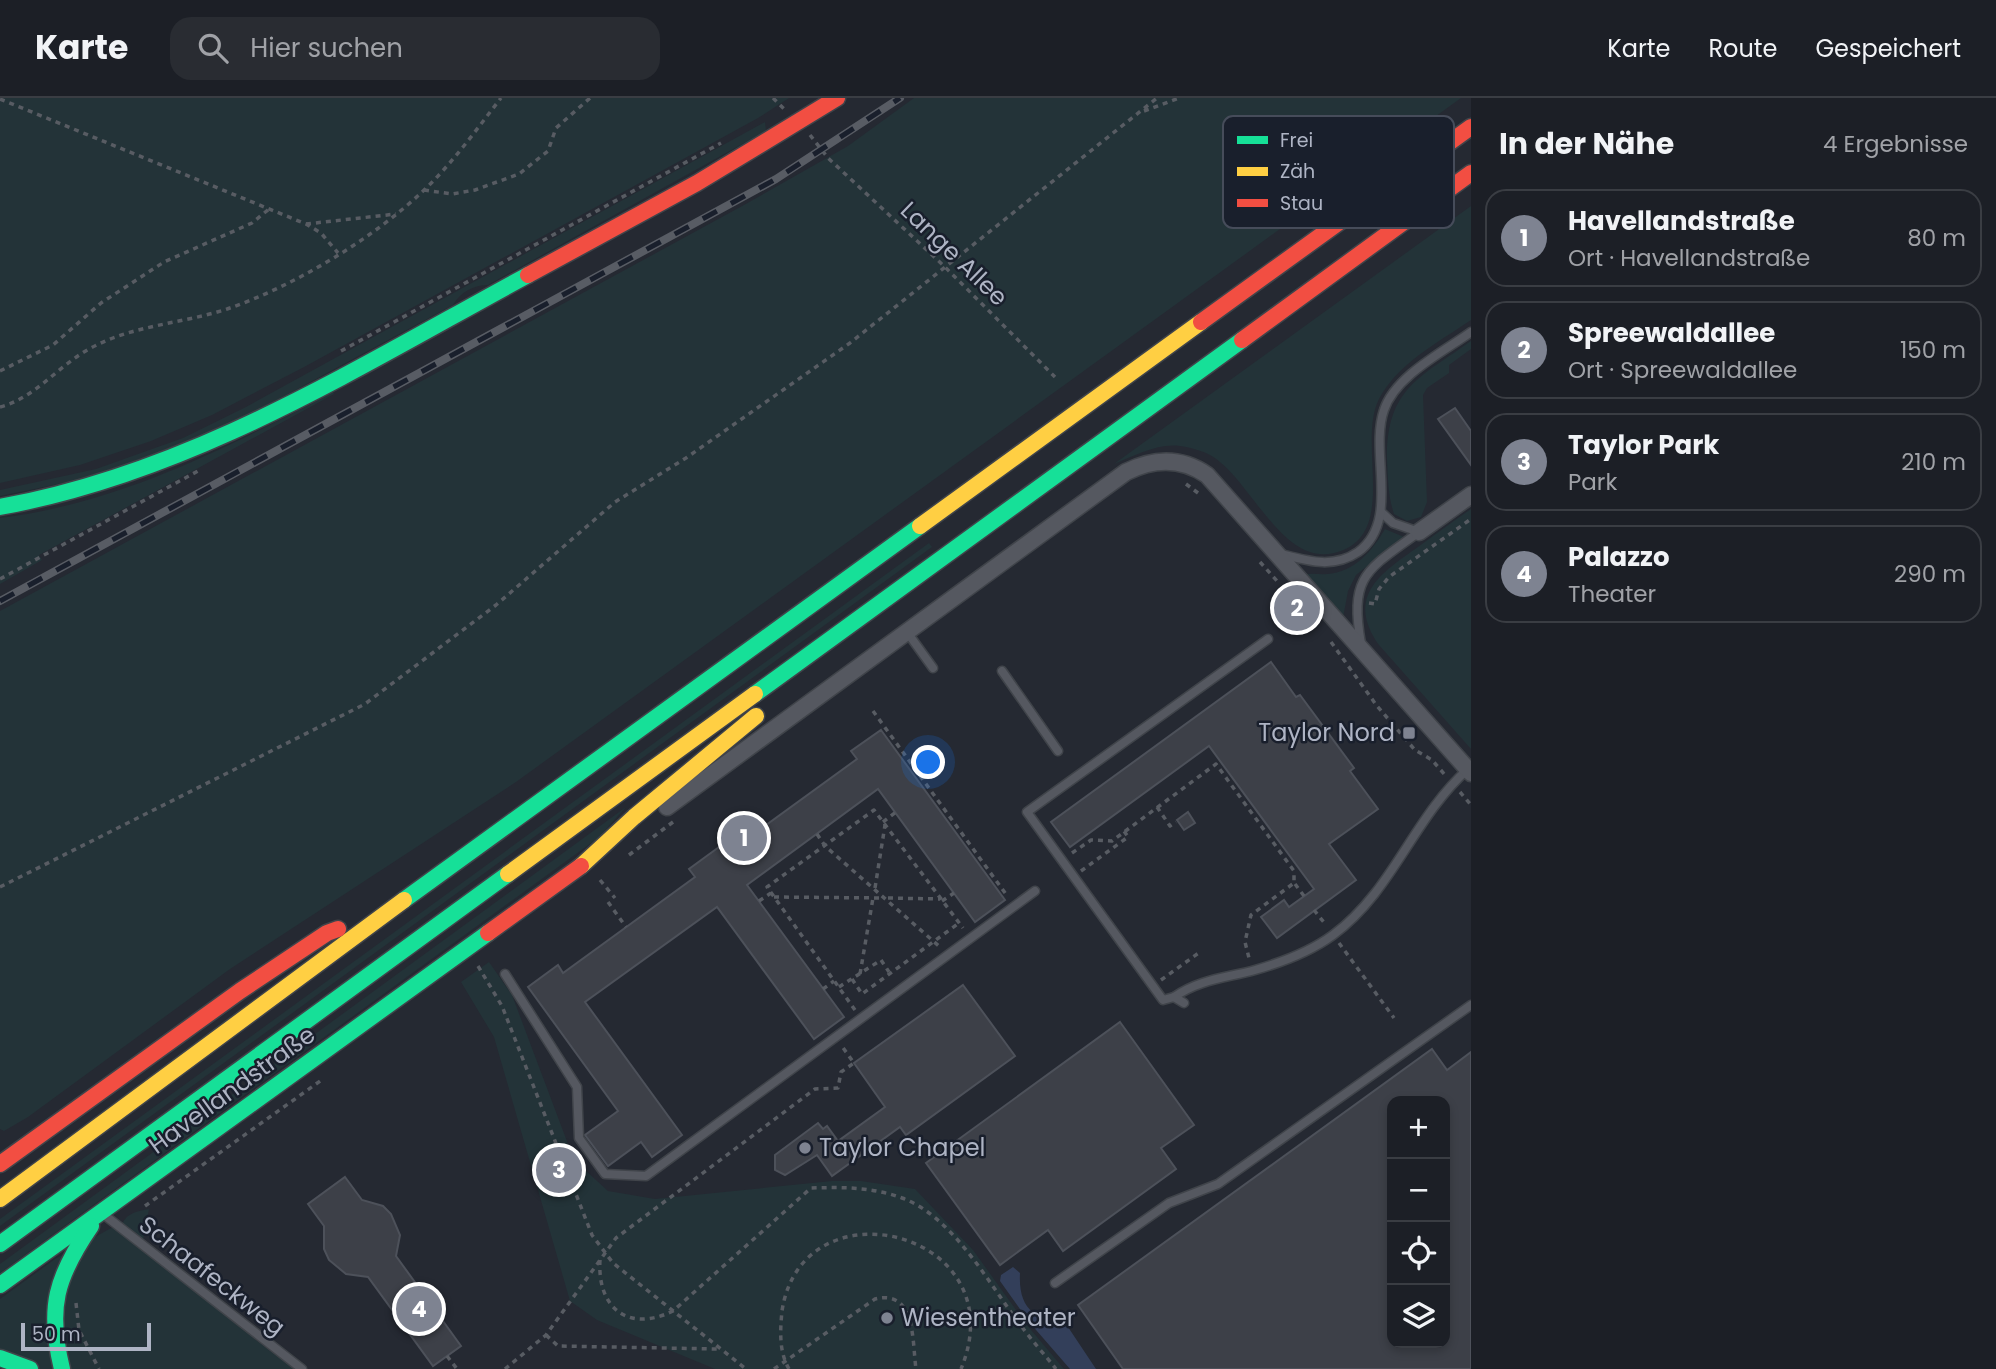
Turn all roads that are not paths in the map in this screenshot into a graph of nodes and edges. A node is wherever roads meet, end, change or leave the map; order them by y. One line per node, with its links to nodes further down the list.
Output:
1 (837, 98): 10 (main road)
2 (1471, 127): 3 (main road)
3 (1454, 139)
4 (1471, 173): 5 (main road)
5 (1454, 185)
6 (1331, 228): 24 (main road)
7 (1394, 228): 17 (main road)
8 (1471, 332): 11 (lane)
9 (1471, 495): 12 (street)
10 (0, 507)
11 (1381, 512): 12 (lane); 13 (lane)
12 (1419, 532): 16 (lane)
13 (1275, 552): 14 (street, Havellandstraße); 16 (street)
14 (907, 632): 18 (lane); 22 (street, Havellandstraße)
15 (1268, 639): 26 (lane)
16 (1362, 650): 21 (street)
17 (795, 665): 22 (main road); 34 (main road)
18 (933, 668)
19 (1002, 671): 20 (lane)
20 (1058, 751)
21 (1470, 771): 26 (lane)
22 (581, 866): 33 (main road, Havellandstraße)
23 (1035, 891): 25 (lane)
24 (390, 910): 29 (main road); 32 (main road)
25 (505, 974)
26 (1174, 997): 27 (lane)
27 (1184, 1003)
28 (1471, 1005): 35 (lane)
29 (55, 1125): 30 (main road); 31 (main road)
30 (1, 1141)
31 (0, 1164)
32 (0, 1199)
33 (101, 1212): 36 (main road, Havellandstraße); 39 (main road); 40 (lane, Schaafeckweg)
34 (0, 1244)
35 (1055, 1283)
36 (0, 1285)
37 (0, 1358): 38 (main road)
38 (30, 1369)
39 (62, 1369)
40 (302, 1369)

